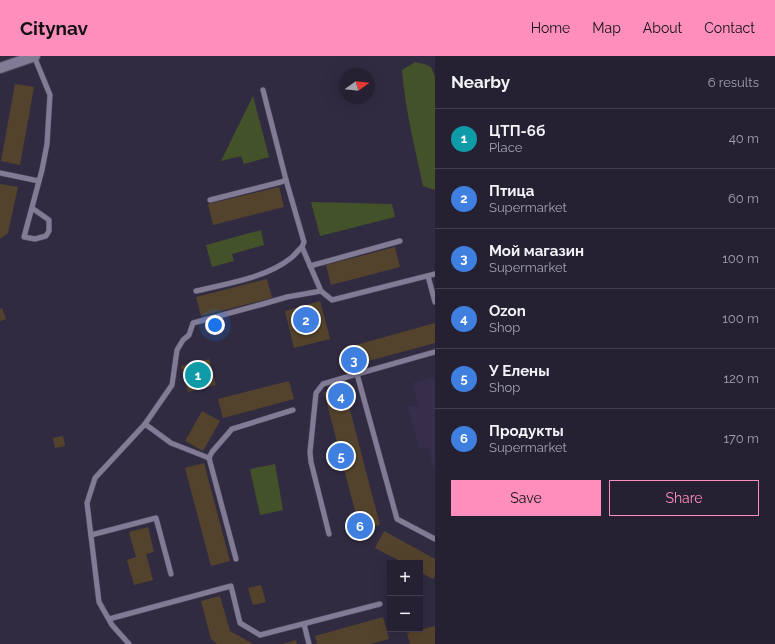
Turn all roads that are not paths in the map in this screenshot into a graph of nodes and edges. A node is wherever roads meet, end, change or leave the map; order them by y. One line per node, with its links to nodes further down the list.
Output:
1 (34, 56): 2 (street); 6 (lane)
2 (0, 68)
3 (263, 90): 5 (lane)
4 (0, 173): 6 (lane)
5 (286, 180): 7 (lane); 10 (lane)
6 (39, 181): 8 (lane)
7 (210, 200)
8 (32, 208): 8 (lane)
9 (400, 241): 11 (lane)
10 (302, 246): 11 (lane); 14 (lane)
11 (310, 266): 15 (lane)
12 (435, 274): 13 (lane)
13 (428, 276): 15 (lane); 16 (lane)
14 (196, 291)
15 (321, 291): 20 (lane)
16 (435, 302)
17 (435, 352): 18 (lane)
18 (357, 374): 22 (lane); 24 (lane)
19 (293, 410): 21 (lane)
20 (145, 424): 21 (lane); 23 (lane)
21 (209, 458): 25 (lane)
22 (329, 534)
23 (91, 535): 26 (lane); 28 (lane)
24 (435, 539)
25 (236, 559)
26 (171, 574)
27 (380, 604): 29 (lane)
28 (109, 619): 29 (lane); 30 (lane)
29 (304, 624): 31 (lane)
30 (128, 644)
31 (309, 644)

